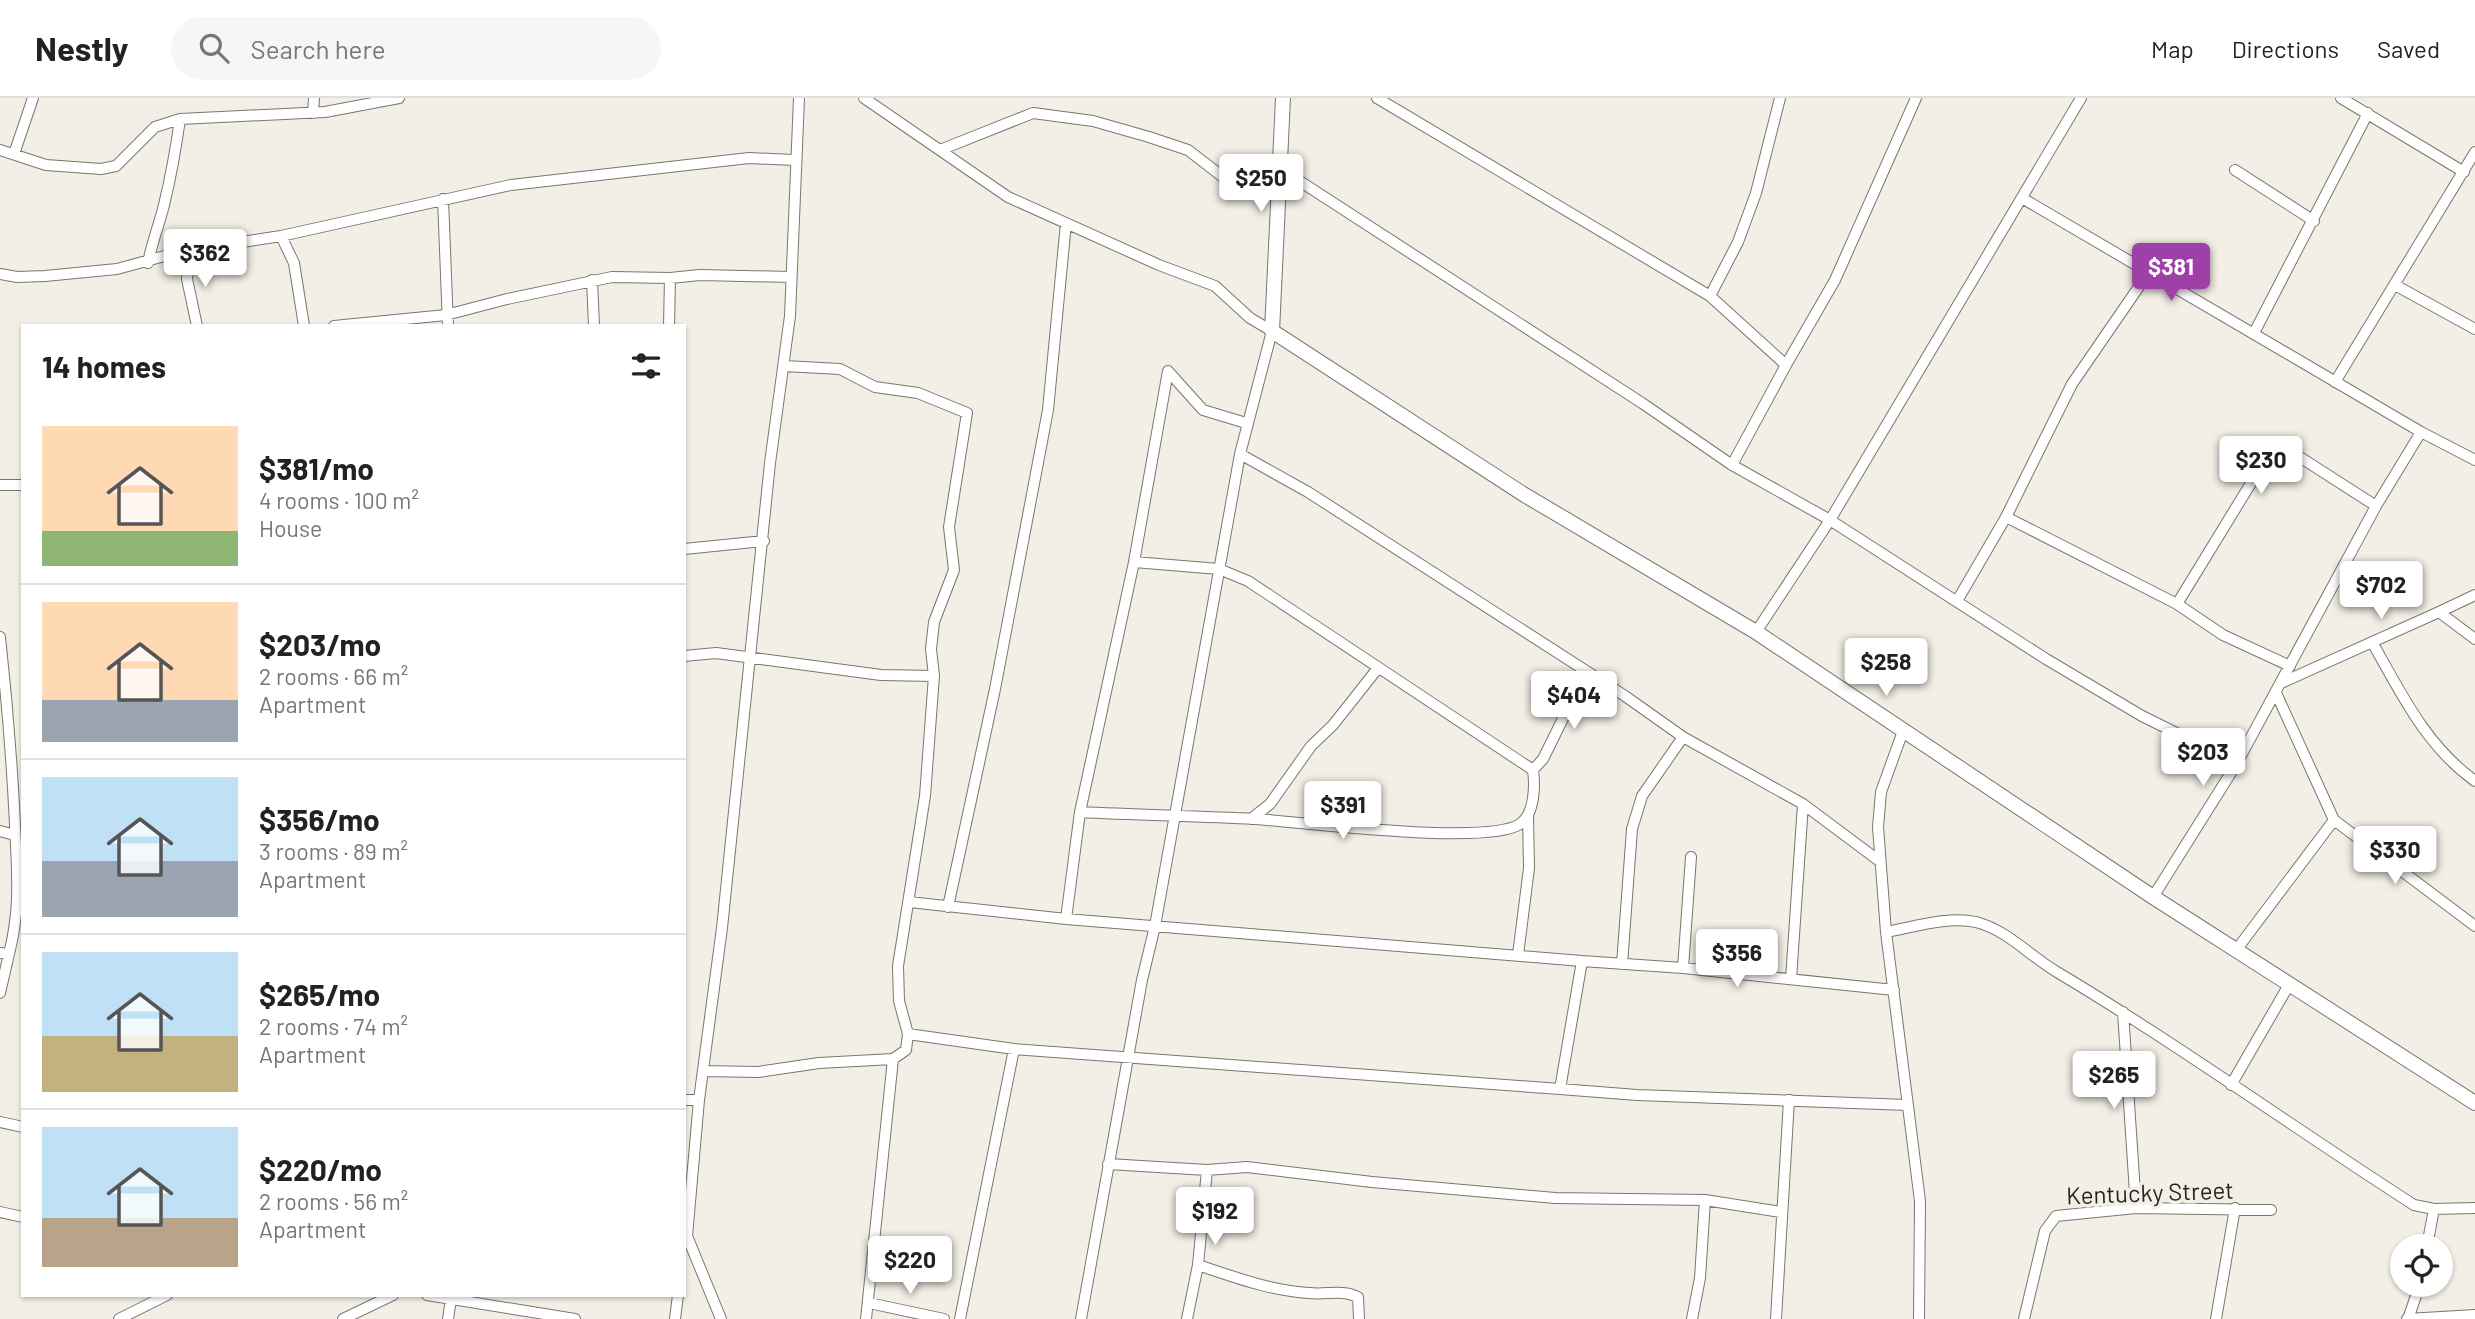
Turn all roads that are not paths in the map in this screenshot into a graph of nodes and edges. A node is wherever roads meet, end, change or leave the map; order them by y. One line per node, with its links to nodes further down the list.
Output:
1 (33, 98): 19 (street)
2 (314, 98): 13 (street)
3 (400, 98): 13 (street)
4 (799, 98): 20 (street)
5 (864, 98): 17 (street)
6 (1283, 98): 21 (street)
7 (1377, 98): 38 (street)
8 (1766, 98): 12 (street)
9 (1916, 98): 48 (street)
10 (2081, 98): 25 (street)
11 (2341, 98): 14 (street)
12 (1779, 100): 38 (street)
13 (313, 113): 15 (street)
14 (2368, 113): 23 (street); 27 (street)
15 (180, 119): 19 (street); 31 (street)
16 (0, 150): 19 (street)
17 (940, 150): 24 (street); 28 (street)
18 (2475, 152): 23 (street)
19 (14, 154)
20 (794, 160): 26 (street); 34 (street)
21 (1280, 169): 24 (street); 55 (street)
22 (2235, 170): 27 (street)
23 (2464, 172): 37 (street)
24 (1279, 190): 46 (street)
25 (2022, 198): 32 (street); 60 (street)
26 (443, 199): 29 (street); 39 (street)
27 (2314, 221): 47 (street)
28 (1066, 223): 46 (street); 98 (street)
29 (281, 236): 30 (street); 41 (street)
30 (190, 250): 31 (street); 40 (street)
31 (148, 262): 33 (street)
32 (2149, 272): 47 (street); 59 (street)
33 (0, 274)
34 (791, 277): 35 (street); 49 (street)
35 (670, 278): 36 (street); 44 (street)
36 (592, 280): 39 (street); 43 (street)
37 (2395, 285): 45 (street); 50 (street)
38 (1710, 296): 48 (street)
39 (447, 320): 42 (street)
40 (197, 324)
41 (304, 324)
42 (372, 324)
43 (593, 324)
44 (669, 324)
45 (2475, 329)
46 (1272, 331): 51 (street); 69 (street)
47 (2254, 333): 50 (street)
48 (1786, 365): 55 (street)
49 (784, 366): 61 (street); 78 (street)
50 (2335, 382): 52 (street)
51 (1246, 424): 53 (street); 63 (street)
52 (2421, 432): 54 (street); 58 (street)
53 (1240, 454): 64 (street); 77 (street)
54 (2475, 460)
55 (1732, 465): 60 (street)
56 (0, 485): 57 (street)
57 (21, 485)
58 (2376, 506): 67 (street); 75 (street)
59 (2006, 517): 66 (street); 67 (street)
60 (1830, 520): 66 (street); 69 (street)
61 (764, 541): 62 (street); 74 (street)
62 (686, 550)
63 (1134, 562): 64 (street); 87 (street)
64 (1219, 569): 76 (street); 89 (street)
65 (2475, 595): 68 (street)
66 (1957, 601): 83 (street)
67 (2177, 604): 75 (street)
68 (2438, 612): 71 (street); 72 (street)
69 (1756, 632): 80 (street)
70 (0, 637): 81 (street)
71 (2475, 639)
72 (2372, 642): 79 (street); 85 (street)
73 (686, 656): 74 (street)
74 (749, 657): 78 (street); 119 (street)
75 (2290, 666): 79 (street)
76 (1378, 668): 84 (street); 90 (street)
77 (1586, 672): 82 (street); 84 (street)
78 (934, 676): 97 (street)
79 (2278, 689): 83 (street); 91 (street)
80 (1903, 731): 95 (street); 96 (street)
81 (17, 735): 93 (street)
82 (1683, 737): 86 (street); 108 (street)
83 (2237, 763): 96 (street)
84 (1533, 769): 88 (street)
85 (2475, 781)
86 (1803, 804): 95 (street); 110 (street)
87 (1080, 812): 89 (street); 99 (street)
88 (1528, 815): 90 (street); 106 (street)
89 (1175, 818): 90 (street); 101 (street)
90 (1251, 819)
91 (2334, 820): 102 (street); 104 (street)
92 (0, 831): 93 (street)
93 (15, 835): 100 (street)
94 (1691, 857): 109 (street)
95 (1878, 860): 103 (street)
96 (2153, 897): 104 (street)
97 (909, 902): 98 (street); 115 (street)
98 (948, 907): 99 (street)
99 (1066, 919): 101 (street)
100 (20, 920): 105 (street)
101 (1155, 926): 106 (street); 117 (street)
102 (2475, 926)
103 (1886, 932): 112 (street); 114 (street)
104 (2237, 949): 111 (street)
105 (5, 953): 113 (street)
106 (1518, 955): 107 (street)
107 (1582, 961): 108 (street); 121 (street)
108 (1622, 964): 109 (street)
109 (1683, 968): 110 (street)
110 (1791, 979): 112 (street)
111 (2290, 983): 120 (street); 125 (street)
112 (1894, 990): 126 (street)
113 (0, 993)
114 (2123, 1012): 120 (street); 132 (street)
115 (908, 1034): 116 (street); 118 (street)
116 (1014, 1049): 117 (street); 160 (street)
117 (1128, 1057): 121 (street); 129 (street)
118 (893, 1059): 119 (street); 149 (street)
119 (704, 1071): 123 (street)
120 (2231, 1085): 134 (street)
121 (1560, 1089): 124 (street)
122 (686, 1100): 123 (street)
123 (699, 1100): 141 (street)
124 (1789, 1100): 126 (street); 138 (street)
125 (2475, 1103)
126 (1908, 1105): 166 (street)
127 (0, 1122): 128 (street)
128 (21, 1126)
129 (1108, 1164): 130 (street); 161 (street)
130 (1208, 1170): 131 (street); 142 (street)
131 (1705, 1200): 138 (street); 164 (street)
132 (2136, 1208): 133 (street, Kentucky Street); 167 (street, Kentucky Street)
133 (2235, 1208): 136 (street, Kentucky Street); 168 (street)
134 (2434, 1209): 135 (street); 140 (street)
135 (2475, 1209)
136 (2271, 1210)
137 (0, 1212): 139 (street)
138 (1781, 1212): 165 (street)
139 (21, 1217)
140 (2429, 1234)
141 (686, 1236): 157 (street)
142 (1198, 1265): 162 (street); 163 (street)
143 (163, 1297): 152 (street)
144 (389, 1297): 153 (street)
145 (439, 1297): 148 (street)
146 (678, 1297): 156 (street)
147 (2416, 1297): 169 (street)
148 (451, 1299): 151 (street); 154 (street)
149 (869, 1303): 158 (street); 159 (street)
150 (2475, 1315): 169 (street)
151 (560, 1318): 155 (street)
152 (119, 1319)
153 (343, 1319)
154 (448, 1319)
155 (575, 1319)
156 (675, 1319)
157 (720, 1319)
158 (866, 1319)
159 (944, 1319)
160 (960, 1319)
161 (1081, 1319)
162 (1187, 1319)
163 (1359, 1319)
164 (1692, 1319)
165 (1776, 1319)
166 (1919, 1319)
167 (2024, 1319)
168 (2217, 1319)
169 (2408, 1319)

